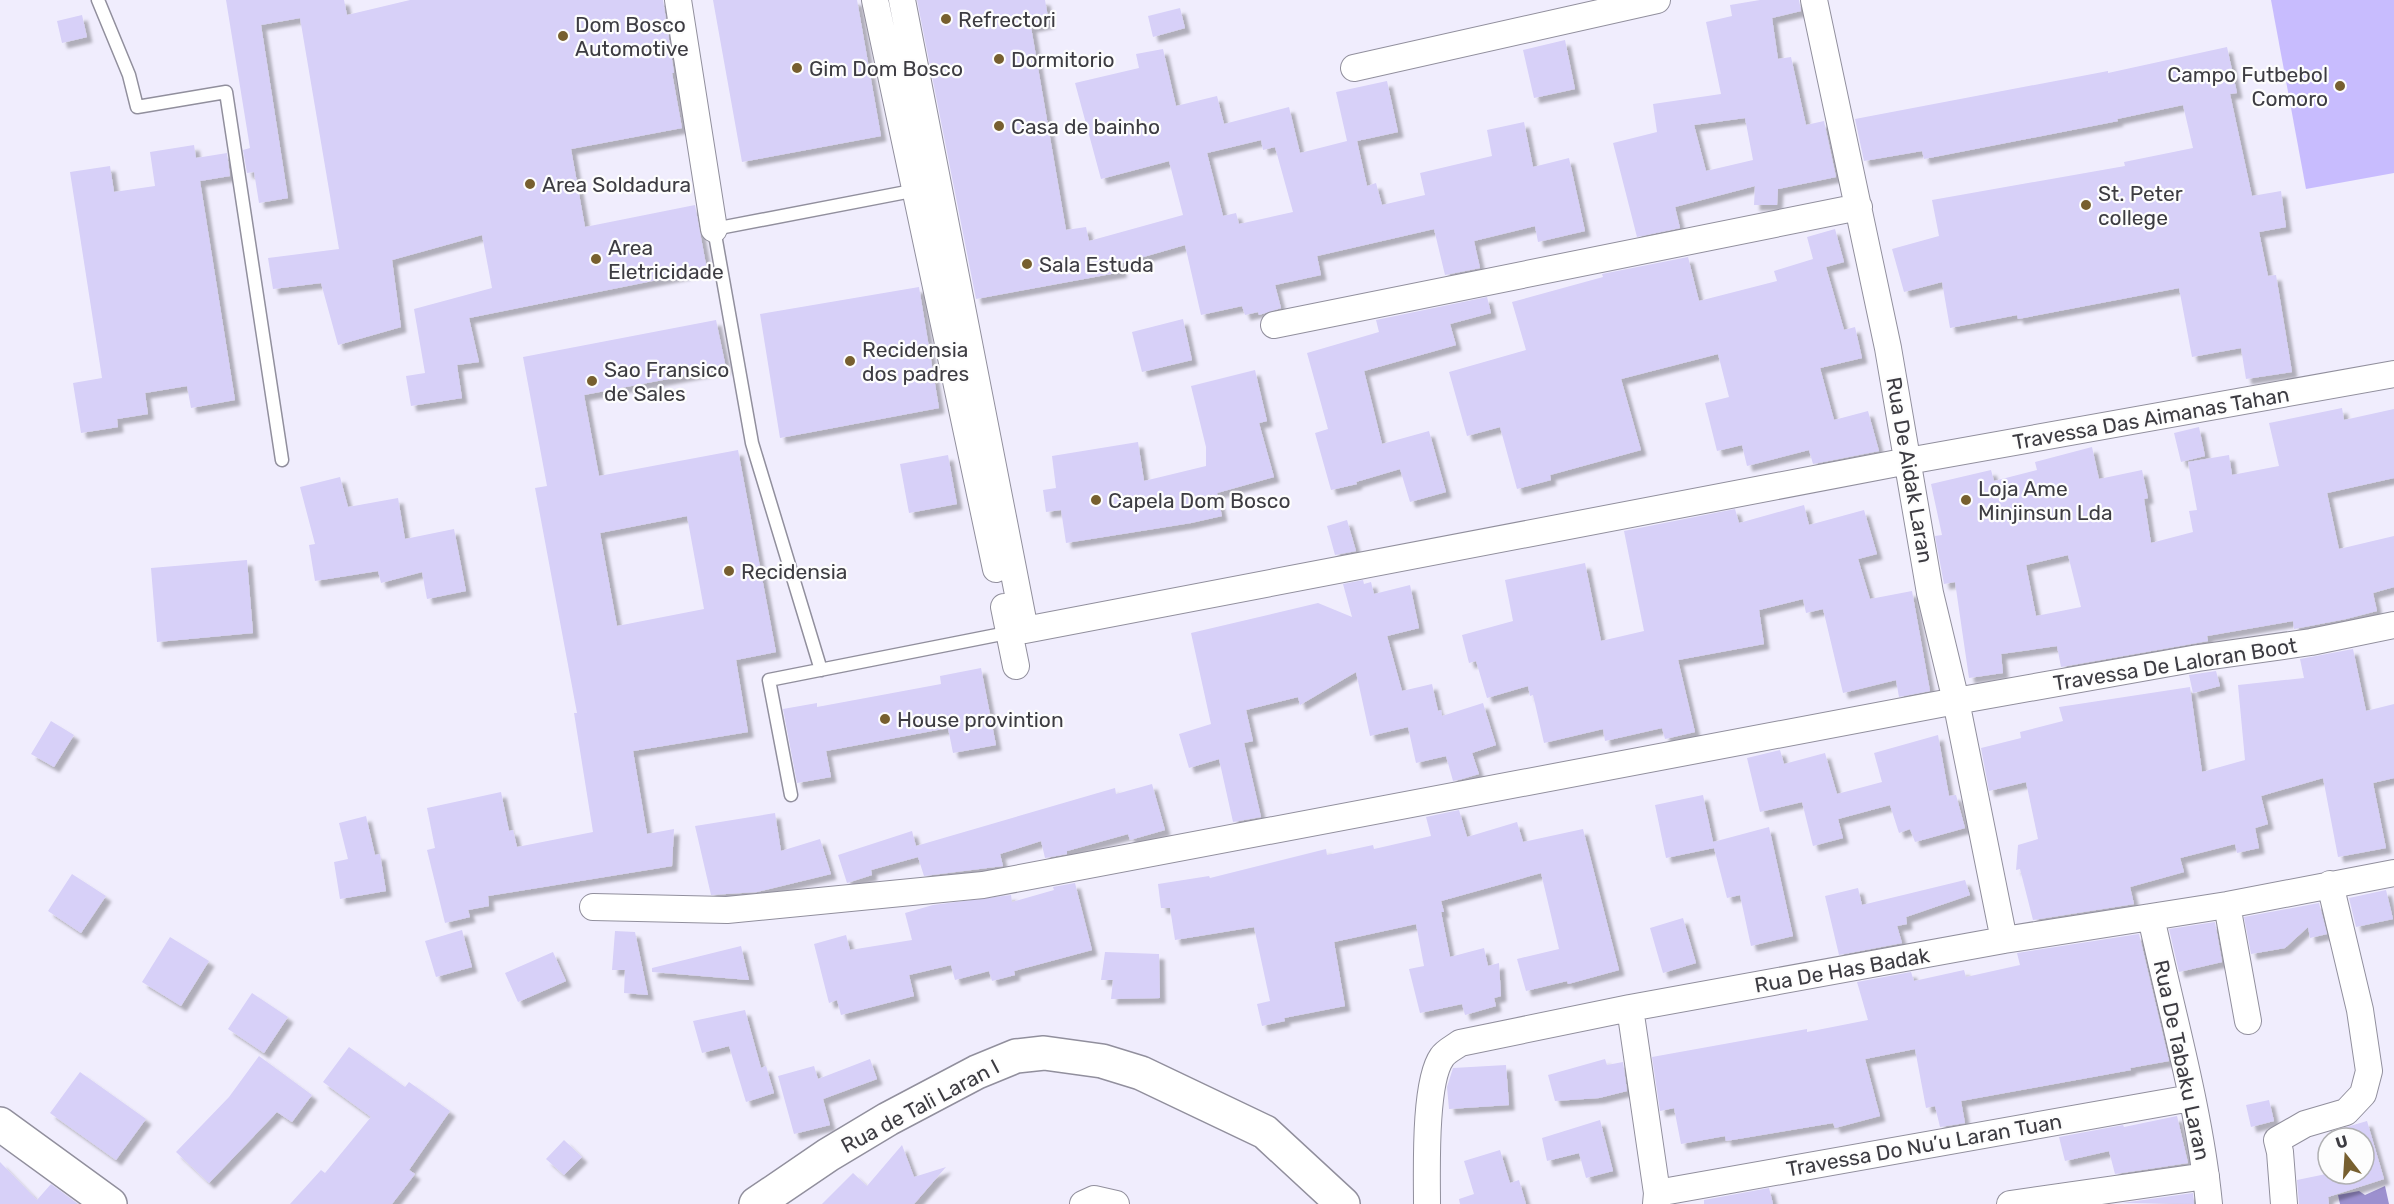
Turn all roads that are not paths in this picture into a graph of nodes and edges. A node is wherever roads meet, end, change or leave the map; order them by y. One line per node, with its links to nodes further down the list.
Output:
1 (98, 0): 13 (lane)
2 (678, 0): 10 (street)
3 (875, 0): 8 (street)
4 (902, 0): 8 (street)
5 (1657, 0): 7 (street)
6 (1814, 0): 9 (street, Rua De Aidak Laran)
7 (1354, 68)
8 (927, 188): 10 (lane); 16 (street)
9 (1859, 207): 11 (street); 14 (street, Rua De Aidak Laran)
10 (714, 229): 18 (lane)
11 (1274, 325)
12 (2394, 374): 14 (street, Travessa Das Aimanas Tahan)
13 (282, 460)
14 (1908, 461): 16 (street, Travessa Das Aimanas Tahan); 19 (street, Rua De Aidak Laran)
15 (2394, 626): 19 (street, Travessa De Laloran Boot)
16 (1018, 632): 17 (street); 18 (lane)
17 (1016, 666)
18 (821, 670): 20 (lane)
19 (1956, 701): 24 (street, Travessa De Laloran Boot); 26 (street, Rua De Aidak Laran)
20 (791, 795)
21 (2394, 873): 22 (street, Rua De Has Badak)
22 (2330, 884): 23 (street, Rua De Has Badak); 41 (street)
23 (2227, 905): 25 (street, Rua De Has Badak); 28 (street)
24 (592, 907)
25 (2151, 917): 26 (street, Rua De Has Badak); 29 (street, Rua De Tabaku Laran)
26 (2004, 940): 27 (street, Rua De Has Badak)
27 (1630, 1008): 32 (street); 38 (street, Rua De Has Badak)
28 (2248, 1021)
29 (2191, 1098): 31 (street, Rua De Tabaku Laran); 32 (street, Travessa Do Nu’u Laran Tuan)
30 (0, 1124): 33 (main road)
31 (2206, 1176): 39 (street); 40 (street, Rua De Tabaku Laran)
32 (1657, 1198)
33 (110, 1204)
34 (756, 1204): 37 (main road, Rua de Tali Laran I)
35 (1083, 1204): 36 (street)
36 (1116, 1204)
37 (1343, 1204)
38 (1427, 1204)
39 (2010, 1204)
40 (2209, 1204)
41 (2284, 1204)

